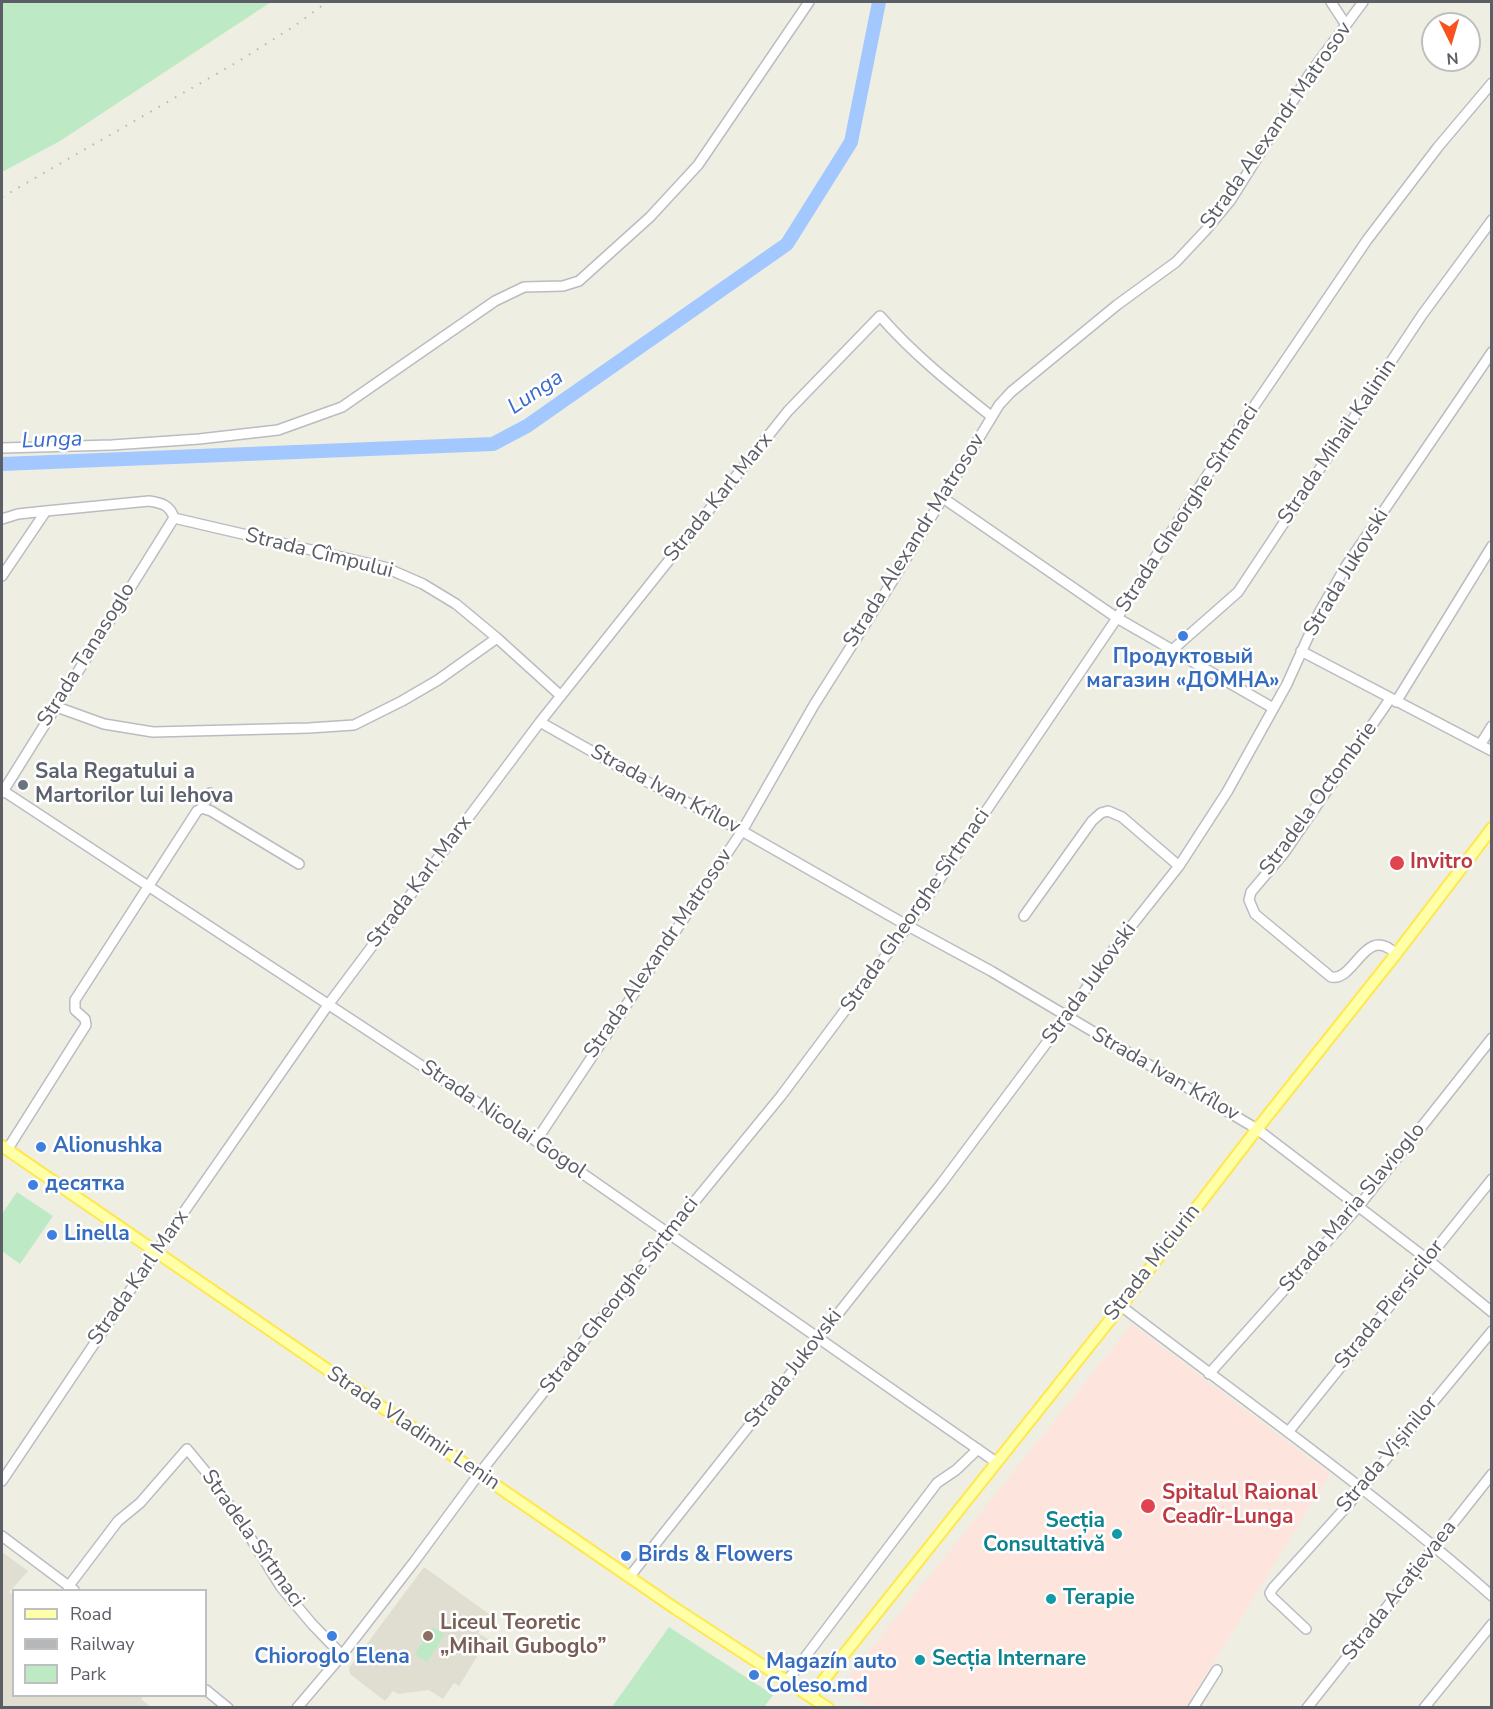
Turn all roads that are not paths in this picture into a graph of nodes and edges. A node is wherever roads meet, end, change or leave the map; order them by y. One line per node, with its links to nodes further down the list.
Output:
1 (809, 2): 9 (street)
2 (1331, 2): 4 (street)
3 (1363, 2): 4 (street, Strada Alexandr Matrosov)
4 (1346, 25): 8 (street, Strada Alexandr Matrosov)
5 (1491, 83): 16 (street, Strada Gheorghe Sîrtmaci)
6 (1491, 220): 18 (street, Strada Mihail Kalinin)
7 (1491, 352): 19 (street, Strada Jukovski)
8 (991, 417): 10 (street, Strada Alexandr Matrosov); 20 (street, Strada Karl Marx)
9 (2, 448)
10 (943, 498): 16 (street); 32 (street, Strada Alexandr Matrosov)
11 (46, 511): 12 (street, Strada Cîmpului); 13 (street, Strada Cîmpului); 15 (street)
12 (2, 519)
13 (174, 519): 17 (street, Strada Cîmpului); 22 (street, Strada Tanasoglo)
14 (1491, 546): 21 (street, Stradela Octombrie)
15 (2, 576)
16 (1117, 618): 18 (street); 37 (street, Strada Gheorghe Sîrtmaci)
17 (497, 638): 20 (street, Strada Cîmpului); 22 (street)
18 (1171, 651): 23 (street)
19 (1301, 651): 21 (street); 23 (street, Strada Jukovski)
20 (561, 696): 24 (street, Strada Karl Marx)
21 (1393, 700): 26 (street); 38 (street, Stradela Octombrie)
22 (54, 706): 28 (street, Strada Tanasoglo)
23 (1273, 708): 34 (street, Strada Jukovski)
24 (540, 722): 32 (street, Strada Ivan Krîlov); 39 (street, Strada Karl Marx)
25 (1491, 726): 26 (street)
26 (1480, 745): 27 (street)
27 (1491, 751)
28 (2, 791): 35 (street, Strada Nicolai Gogol)
29 (210, 793): 30 (street)
30 (202, 808): 33 (street); 35 (street)
31 (1491, 828): 38 (main road, Strada Miciurin)
32 (742, 831): 37 (street, Strada Ivan Krîlov); 43 (street, Strada Alexandr Matrosov)
33 (299, 864)
34 (1179, 866): 36 (street); 40 (street, Strada Jukovski)
35 (149, 886): 39 (street, Strada Nicolai Gogol); 44 (street)
36 (1024, 916)
37 (908, 926): 40 (street, Strada Ivan Krîlov); 47 (street, Strada Gheorghe Sîrtmaci)
38 (1396, 954): 42 (main road, Strada Miciurin)
39 (328, 1005): 43 (street, Strada Nicolai Gogol); 48 (street, Strada Karl Marx)
40 (1066, 1017): 42 (street, Strada Ivan Krîlov); 53 (street, Strada Jukovski)
41 (1491, 1038): 46 (street, Strada Maria Slavioglo)
42 (1257, 1129): 46 (street, Strada Ivan Krîlov); 50 (main road, Strada Miciurin)
43 (536, 1141): 47 (street, Strada Nicolai Gogol)
44 (4, 1148): 48 (main road, Strada Vladimir Lenin)
45 (1491, 1179): 49 (street, Strada Piersicilor)
46 (1358, 1207): 49 (street, Strada Ivan Krîlov); 54 (street, Strada Maria Slavioglo)
47 (668, 1234): 53 (street, Strada Nicolai Gogol); 58 (street, Strada Gheorghe Sîrtmaci)
48 (156, 1252): 58 (main road, Strada Vladimir Lenin); 60 (street, Strada Karl Marx)
49 (1427, 1259): 51 (street, Strada Ivan Krîlov); 55 (street, Strada Piersicilor)
50 (1120, 1306): 54 (street); 57 (main road, Strada Miciurin)
51 (1491, 1312)
52 (1491, 1331): 61 (street, Strada Vișinilor)
53 (818, 1337): 56 (street, Strada Nicolai Gogol); 64 (street, Strada Jukovski)
54 (1209, 1374): 55 (street)
55 (1289, 1431): 61 (street)
56 (978, 1449): 57 (street, Strada Nicolai Gogol); 71 (street)
57 (996, 1462): 73 (main road, Strada Miciurin)
58 (479, 1474): 64 (main road, Strada Vladimir Lenin); 69 (street, Strada Gheorghe Sîrtmaci)
59 (1491, 1474): 63 (street, Strada Acațievaea)
60 (2, 1481)
61 (1361, 1489): 63 (street); 68 (street, Strada Vișinilor)
62 (2, 1536): 65 (street)
63 (1436, 1547): 66 (street); 78 (street, Strada Acațievaea)
64 (630, 1576): 71 (main road, Strada Vladimir Lenin)
65 (71, 1588): 69 (street, Stradela Sîrtmaci)
66 (1491, 1596)
67 (1491, 1624): 79 (street)
68 (1306, 1629)
69 (342, 1655): 75 (street, Strada Gheorghe Sîrtmaci)
70 (1217, 1670): 77 (street)
71 (787, 1682): 73 (main road, Strada Vladimir Lenin)
72 (207, 1691): 74 (street)
73 (811, 1696): 76 (main road, Strada Vladimir Lenin)
74 (228, 1707)
75 (297, 1707)
76 (828, 1707)
77 (1193, 1707)
78 (1307, 1707)
79 (1424, 1707)

